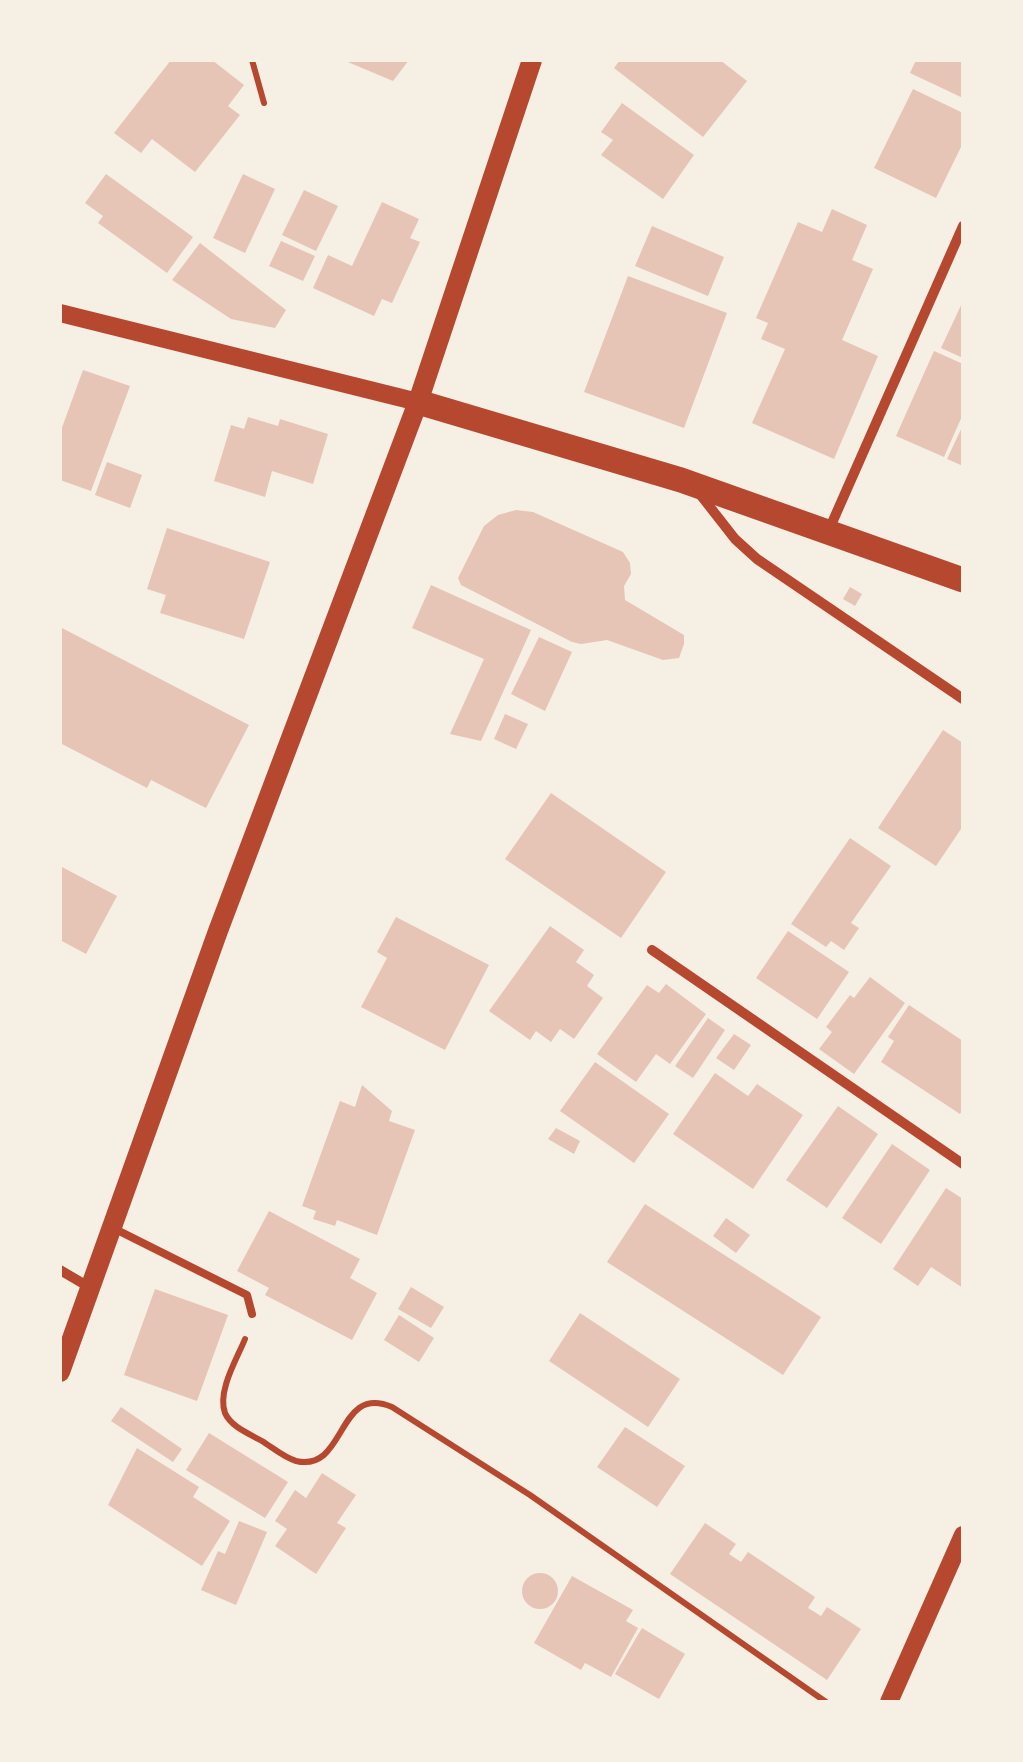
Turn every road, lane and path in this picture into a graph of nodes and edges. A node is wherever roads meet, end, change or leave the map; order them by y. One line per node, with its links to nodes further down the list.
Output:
1 (252, 60): 3 (path)
2 (532, 60): 6 (main road)
3 (264, 103)
4 (963, 226): 8 (street)
5 (60, 312): 6 (street)
6 (418, 402): 7 (main road); 13 (main road)
7 (693, 484): 8 (main road); 10 (street)
8 (828, 533): 9 (main road)
9 (963, 580)
10 (963, 700)
11 (652, 950): 12 (street)
12 (963, 1164)
13 (111, 1226): 15 (main road); 16 (lane)
14 (60, 1270): 15 (street)
15 (90, 1288): 17 (main road)
16 (252, 1314): 19 (path)
17 (60, 1372)
18 (963, 1536): 20 (street)
19 (826, 1702)
20 (889, 1702)

